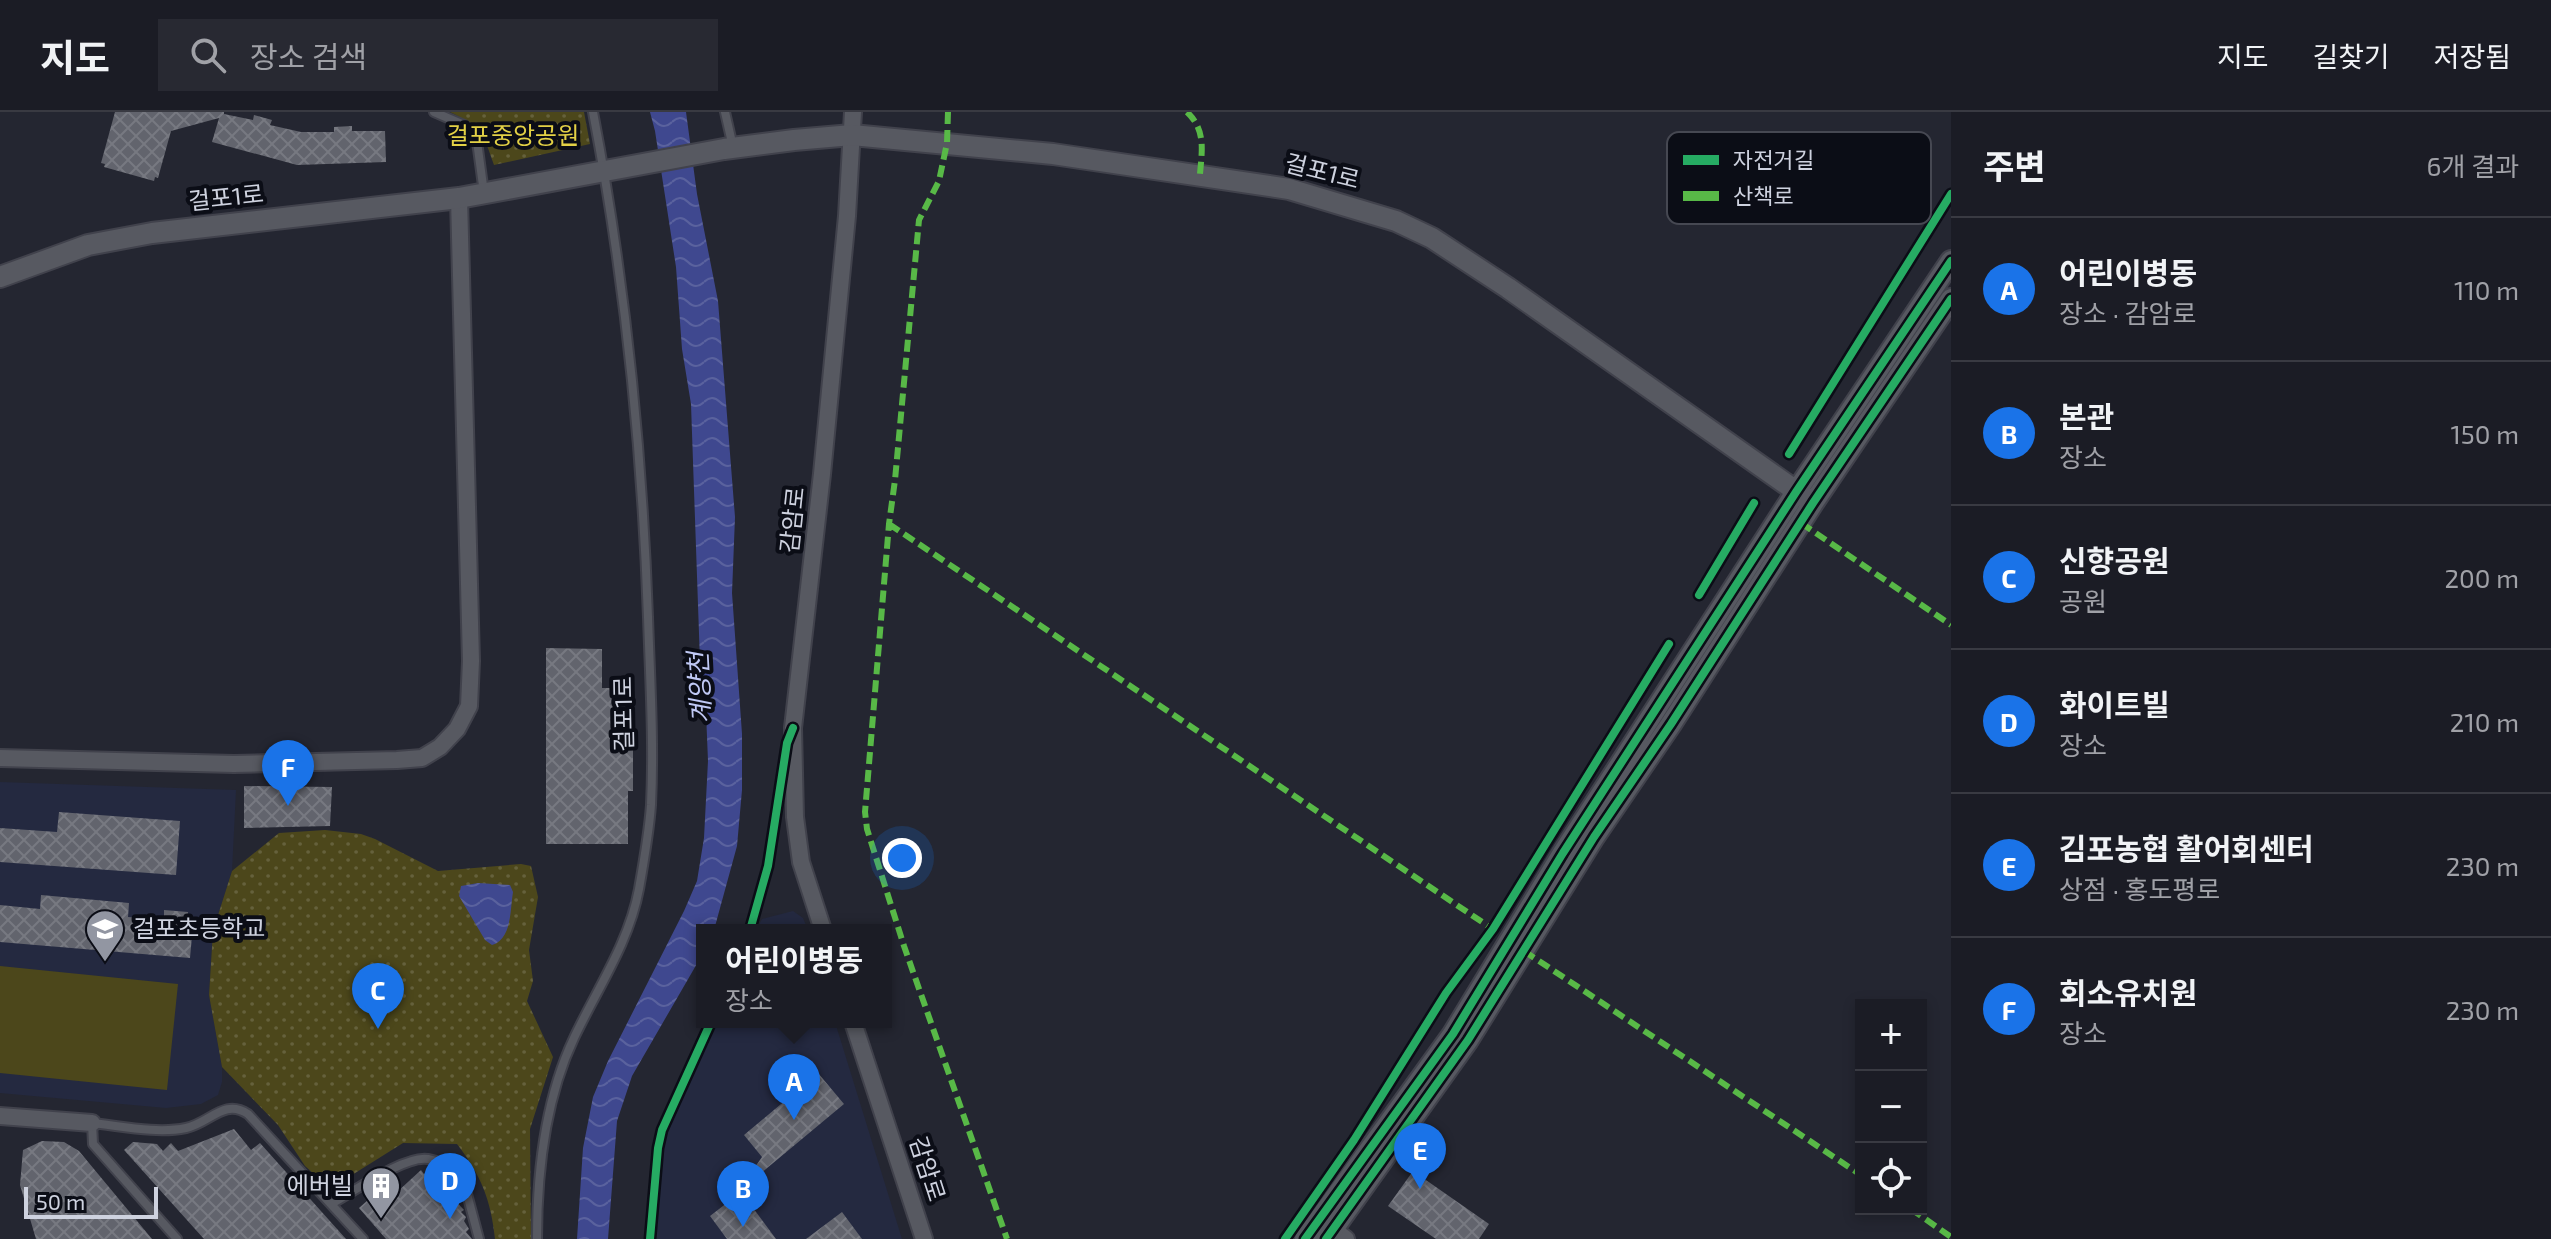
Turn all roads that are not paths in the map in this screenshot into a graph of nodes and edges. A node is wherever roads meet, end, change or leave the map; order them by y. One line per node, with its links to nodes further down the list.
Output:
1 (434, 112): 8 (lane)
2 (593, 112): 7 (lane)
3 (725, 112): 6 (lane)
4 (853, 112): 5 (street, 감암로)
5 (852, 135): 6 (street, 걸포1로); 13 (street, 걸포1로); 15 (street, 감암로)
6 (728, 149): 7 (street, 걸포1로)
7 (611, 170): 8 (street, 걸포1로); 24 (lane, 걸포1로)
8 (484, 194): 9 (street, 걸포1로)
9 (459, 198): 11 (street, 걸포1로); 14 (street)
10 (1951, 261): 13 (street)
11 (0, 277)
12 (1951, 299): 13 (street)
13 (1805, 497): 20 (street)
14 (0, 758)
15 (821, 924)
16 (855, 1028): 25 (street, 감암로)
17 (0, 1116): 18 (street)
18 (92, 1123): 19 (lane); 21 (lane)
19 (331, 1204): 22 (lane); 23 (lane)
20 (1331, 1232): 26 (street)
21 (177, 1239)
22 (363, 1239)
23 (479, 1239)
24 (537, 1239)
25 (924, 1239)
26 (1305, 1239)

